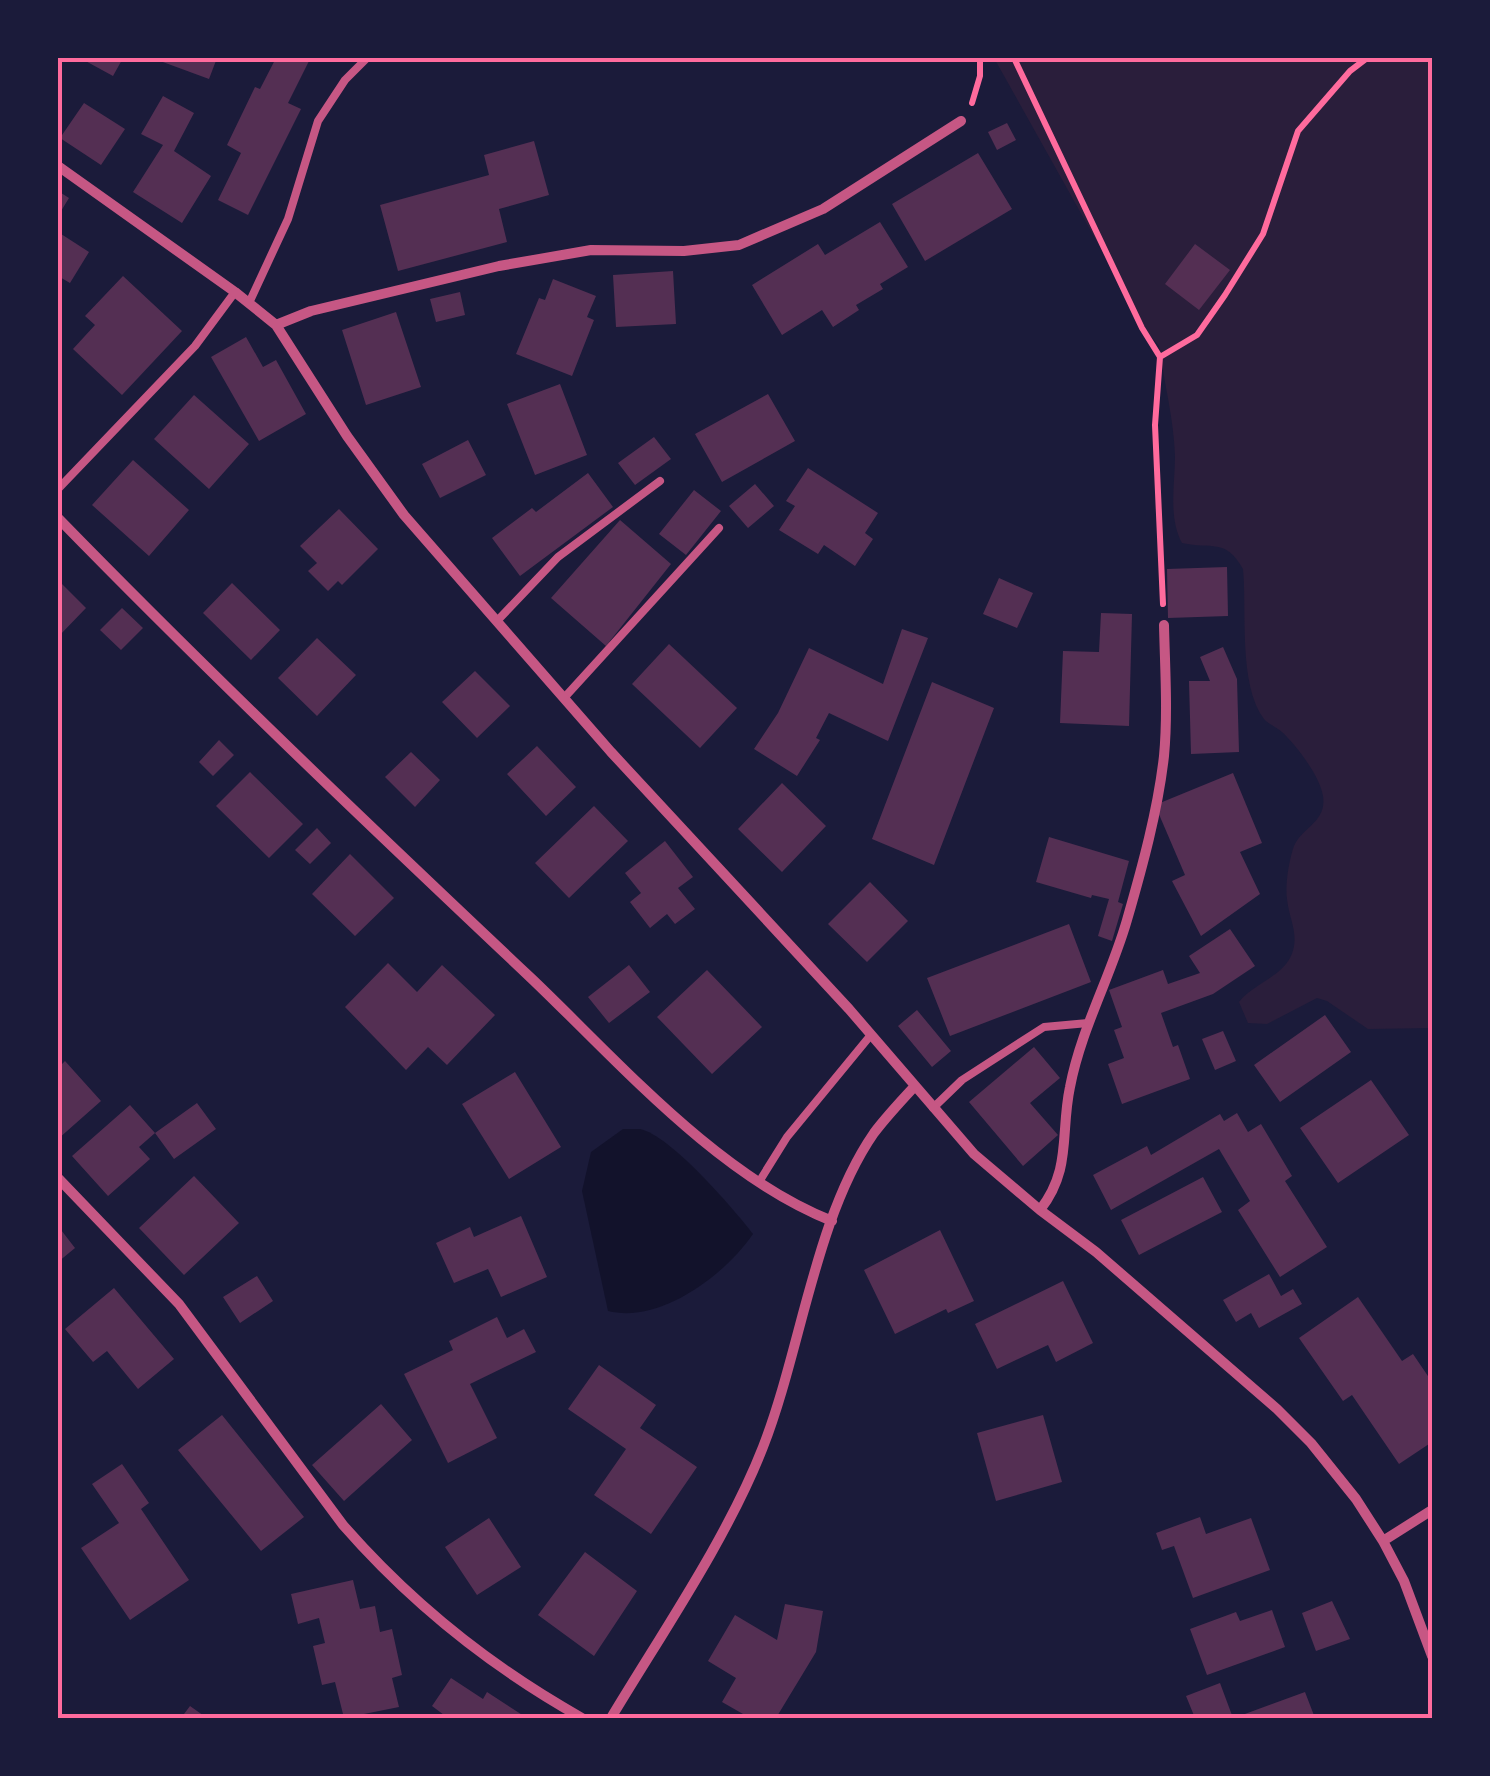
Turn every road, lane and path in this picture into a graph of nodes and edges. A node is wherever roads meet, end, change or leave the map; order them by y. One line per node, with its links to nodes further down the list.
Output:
1 (368, 58): 8 (lane)
2 (980, 58): 5 (path)
3 (1014, 58): 10 (path)
4 (1367, 58): 10 (path)
5 (962, 122): 9 (street)
6 (58, 166): 7 (street)
7 (235, 292): 8 (street); 12 (lane)
8 (249, 303): 9 (street)
9 (276, 325): 15 (street)
10 (1160, 357): 16 (path)
11 (660, 480): 15 (lane)
12 (58, 490)
13 (58, 518): 23 (street)
14 (719, 528): 17 (lane)
15 (497, 621): 17 (street)
16 (1164, 626): 18 (street)
17 (564, 698): 19 (street)
18 (1088, 1023): 21 (lane); 24 (street)
19 (870, 1036): 20 (street); 23 (lane)
20 (914, 1087): 21 (street); 25 (street)
21 (933, 1108): 24 (street)
22 (58, 1178): 29 (street)
23 (758, 1182): 25 (street)
24 (1040, 1210): 27 (street)
25 (832, 1221): 30 (street)
26 (1432, 1510): 27 (street)
27 (1384, 1541): 28 (street)
28 (1432, 1656)
29 (582, 1718)
30 (611, 1718)

